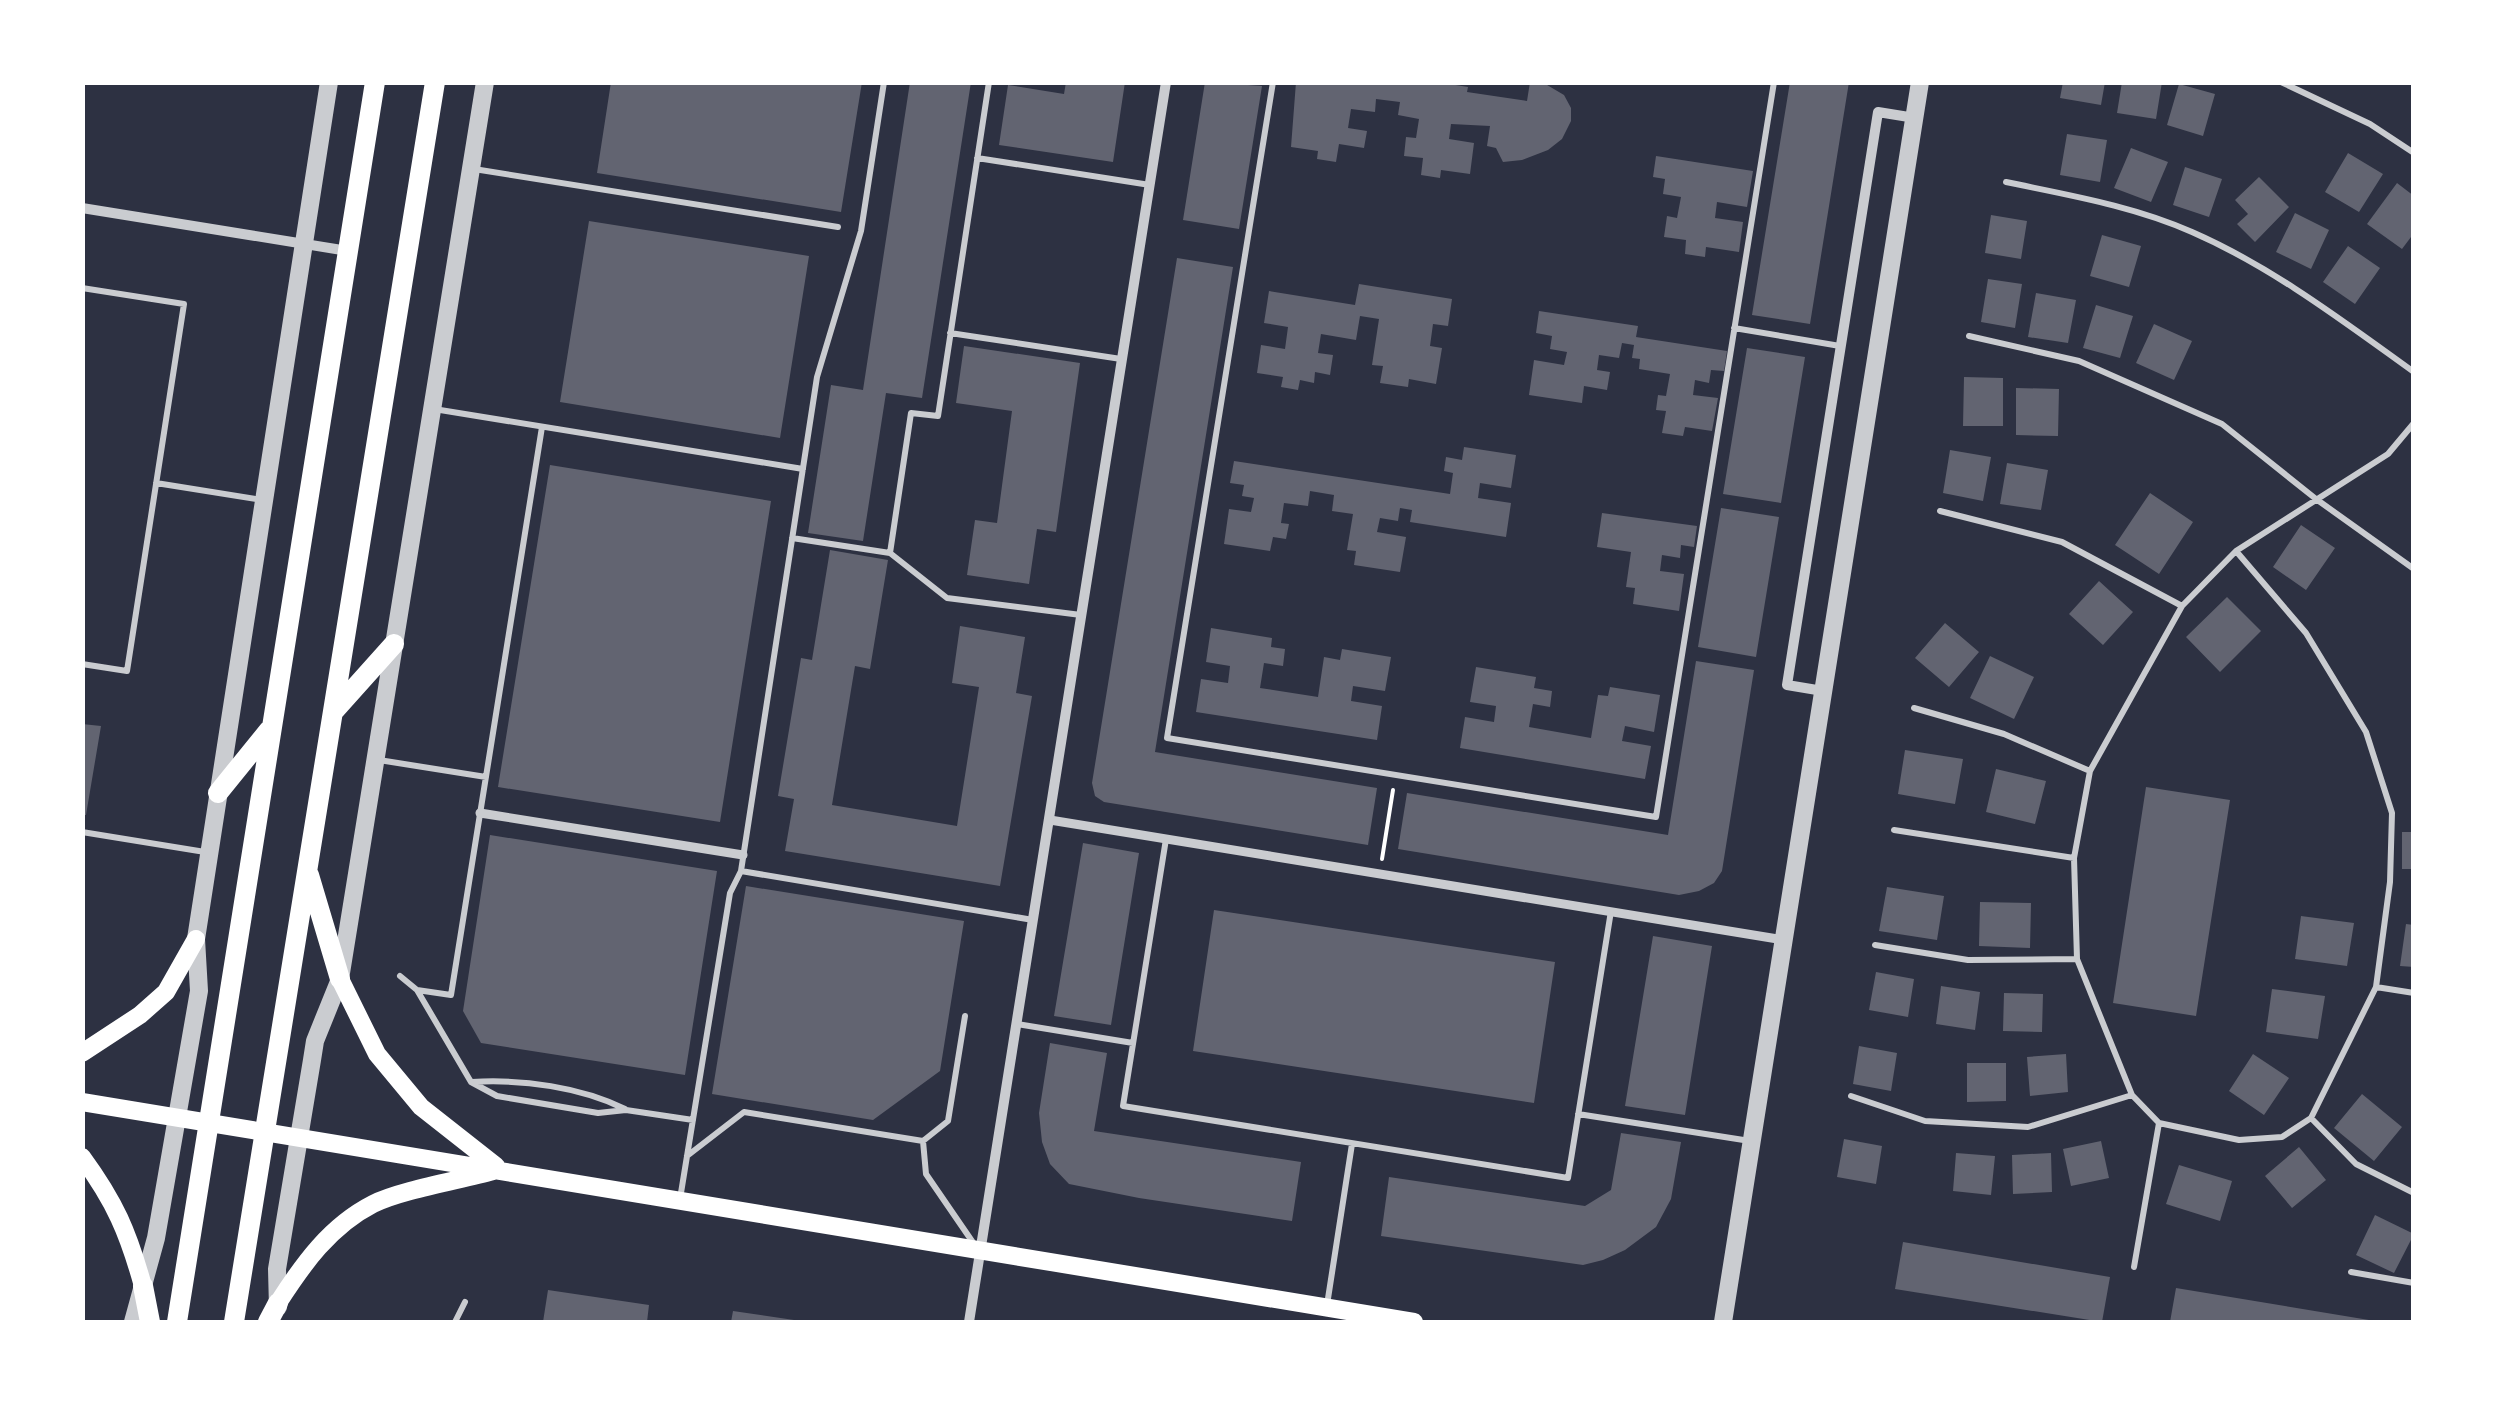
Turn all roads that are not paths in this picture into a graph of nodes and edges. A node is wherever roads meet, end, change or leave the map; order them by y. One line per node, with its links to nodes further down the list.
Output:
1 (329, 82): 20 (street)
2 (375, 82): 21 (main road)
3 (434, 82): 47 (main road)
4 (485, 82): 15 (street)
5 (884, 82): 32 (lane)
6 (989, 82): 14 (lane)
7 (1166, 82): 17 (street)
8 (1274, 82): 23 (lane)
9 (1774, 82): 23 (lane)
10 (1920, 82): 12 (street)
11 (2281, 82): 13 (lane)
12 (1914, 118): 26 (street); 45 (street)
13 (2414, 153)
14 (977, 158): 17 (lane); 24 (lane)
15 (470, 168): 19 (lane); 29 (street)
16 (2006, 182): 28 (lane)
17 (1150, 185): 27 (street)
18 (82, 208): 20 (street)
19 (838, 227)
20 (302, 244): 21 (street); 34 (street)
21 (348, 251): 48 (main road)
22 (82, 288): 33 (lane)
23 (1734, 328): 26 (lane)
24 (950, 333): 27 (lane); 39 (lane)
25 (1970, 336): 35 (lane)
26 (1840, 346): 45 (street)
27 (1122, 359): 42 (street)
28 (2414, 372)
29 (432, 409): 31 (lane); 43 (street)
30 (2414, 423): 35 (lane)
31 (542, 427): 32 (lane); 51 (lane)
32 (802, 469): 37 (lane)
33 (156, 483): 34 (lane); 44 (lane)
34 (263, 500): 52 (street)
35 (2316, 500): 38 (lane); 40 (lane)
36 (1940, 510): 41 (lane)
37 (792, 538): 39 (lane); 59 (lane)
38 (2236, 550): 41 (lane); 71 (lane)
39 (890, 553): 42 (lane)
40 (2414, 569)
41 (2182, 606): 50 (lane)
42 (1082, 616): 54 (street)
43 (394, 644): 47 (main road); 49 (street)
44 (82, 664)
45 (1824, 691): 66 (street)
46 (1914, 708): 50 (lane)
47 (333, 712): 61 (main road)
48 (270, 728): 52 (main road); 87 (main road)
49 (375, 760): 51 (lane); 70 (street)
50 (2090, 771): 60 (lane)
51 (486, 777): 53 (lane)
52 (218, 793): 58 (street)
53 (480, 813): 59 (street); 72 (lane)
54 (1050, 820): 57 (street); 64 (street)
55 (1894, 830): 60 (lane)
56 (82, 832): 58 (lane)
57 (1166, 840): 63 (street); 76 (lane)
58 (209, 852): 65 (street)
59 (744, 856): 62 (lane)
60 (2074, 858): 68 (lane)
61 (307, 868): 70 (main road); 89 (main road)
62 (741, 871): 64 (lane); 86 (lane)
63 (1611, 912): 66 (street); 83 (lane)
64 (1034, 920): 75 (street)
65 (196, 939): 77 (main road); 84 (street)
66 (1784, 940): 92 (street)
67 (1875, 945): 68 (lane)
68 (2077, 959): 79 (lane)
69 (400, 976): 72 (lane)
70 (340, 979): 90 (street); 96 (main road)
71 (2376, 986): 73 (lane); 85 (lane)
72 (417, 990): 78 (lane)
73 (2414, 993)
74 (965, 1016): 91 (lane)
75 (1017, 1024): 76 (lane); 99 (street)
76 (1133, 1043): 93 (lane)
77 (82, 1053)
78 (471, 1082): 82 (lane); 82 (lane)
79 (2132, 1095): 80 (lane); 88 (lane)
80 (1851, 1096)
81 (82, 1102): 84 (main road)
82 (626, 1110): 86 (lane)
83 (1578, 1114): 92 (lane); 93 (lane)
84 (177, 1116): 87 (main road); 103 (street)
85 (2311, 1118): 88 (lane); 97 (lane)
86 (692, 1120): 94 (lane)
87 (208, 1122): 89 (main road); 109 (main road)
88 (2160, 1123): 100 (lane)
89 (265, 1130): 90 (main road); 110 (main road)
90 (299, 1136): 96 (main road); 106 (street)
91 (923, 1141): 94 (lane); 99 (lane)
92 (1752, 1142): 114 (street)
93 (1352, 1144): 105 (lane)
94 (687, 1156): 98 (lane)
95 (82, 1158): 103 (main road)
96 (500, 1170): 98 (main road); 106 (main road)
97 (2414, 1193)
98 (680, 1200): 99 (main road)
99 (980, 1253): 105 (main road); 112 (street)
100 (2134, 1266)
101 (2351, 1272): 102 (lane)
102 (2414, 1283)
103 (143, 1286): 107 (street); 108 (main road)
104 (466, 1302): 111 (lane)
105 (1326, 1308): 113 (main road)
106 (274, 1316)
107 (133, 1322)
108 (150, 1322)
109 (177, 1322)
110 (234, 1322)
111 (454, 1322)
112 (970, 1322)
113 (1414, 1322)
114 (1723, 1322)

